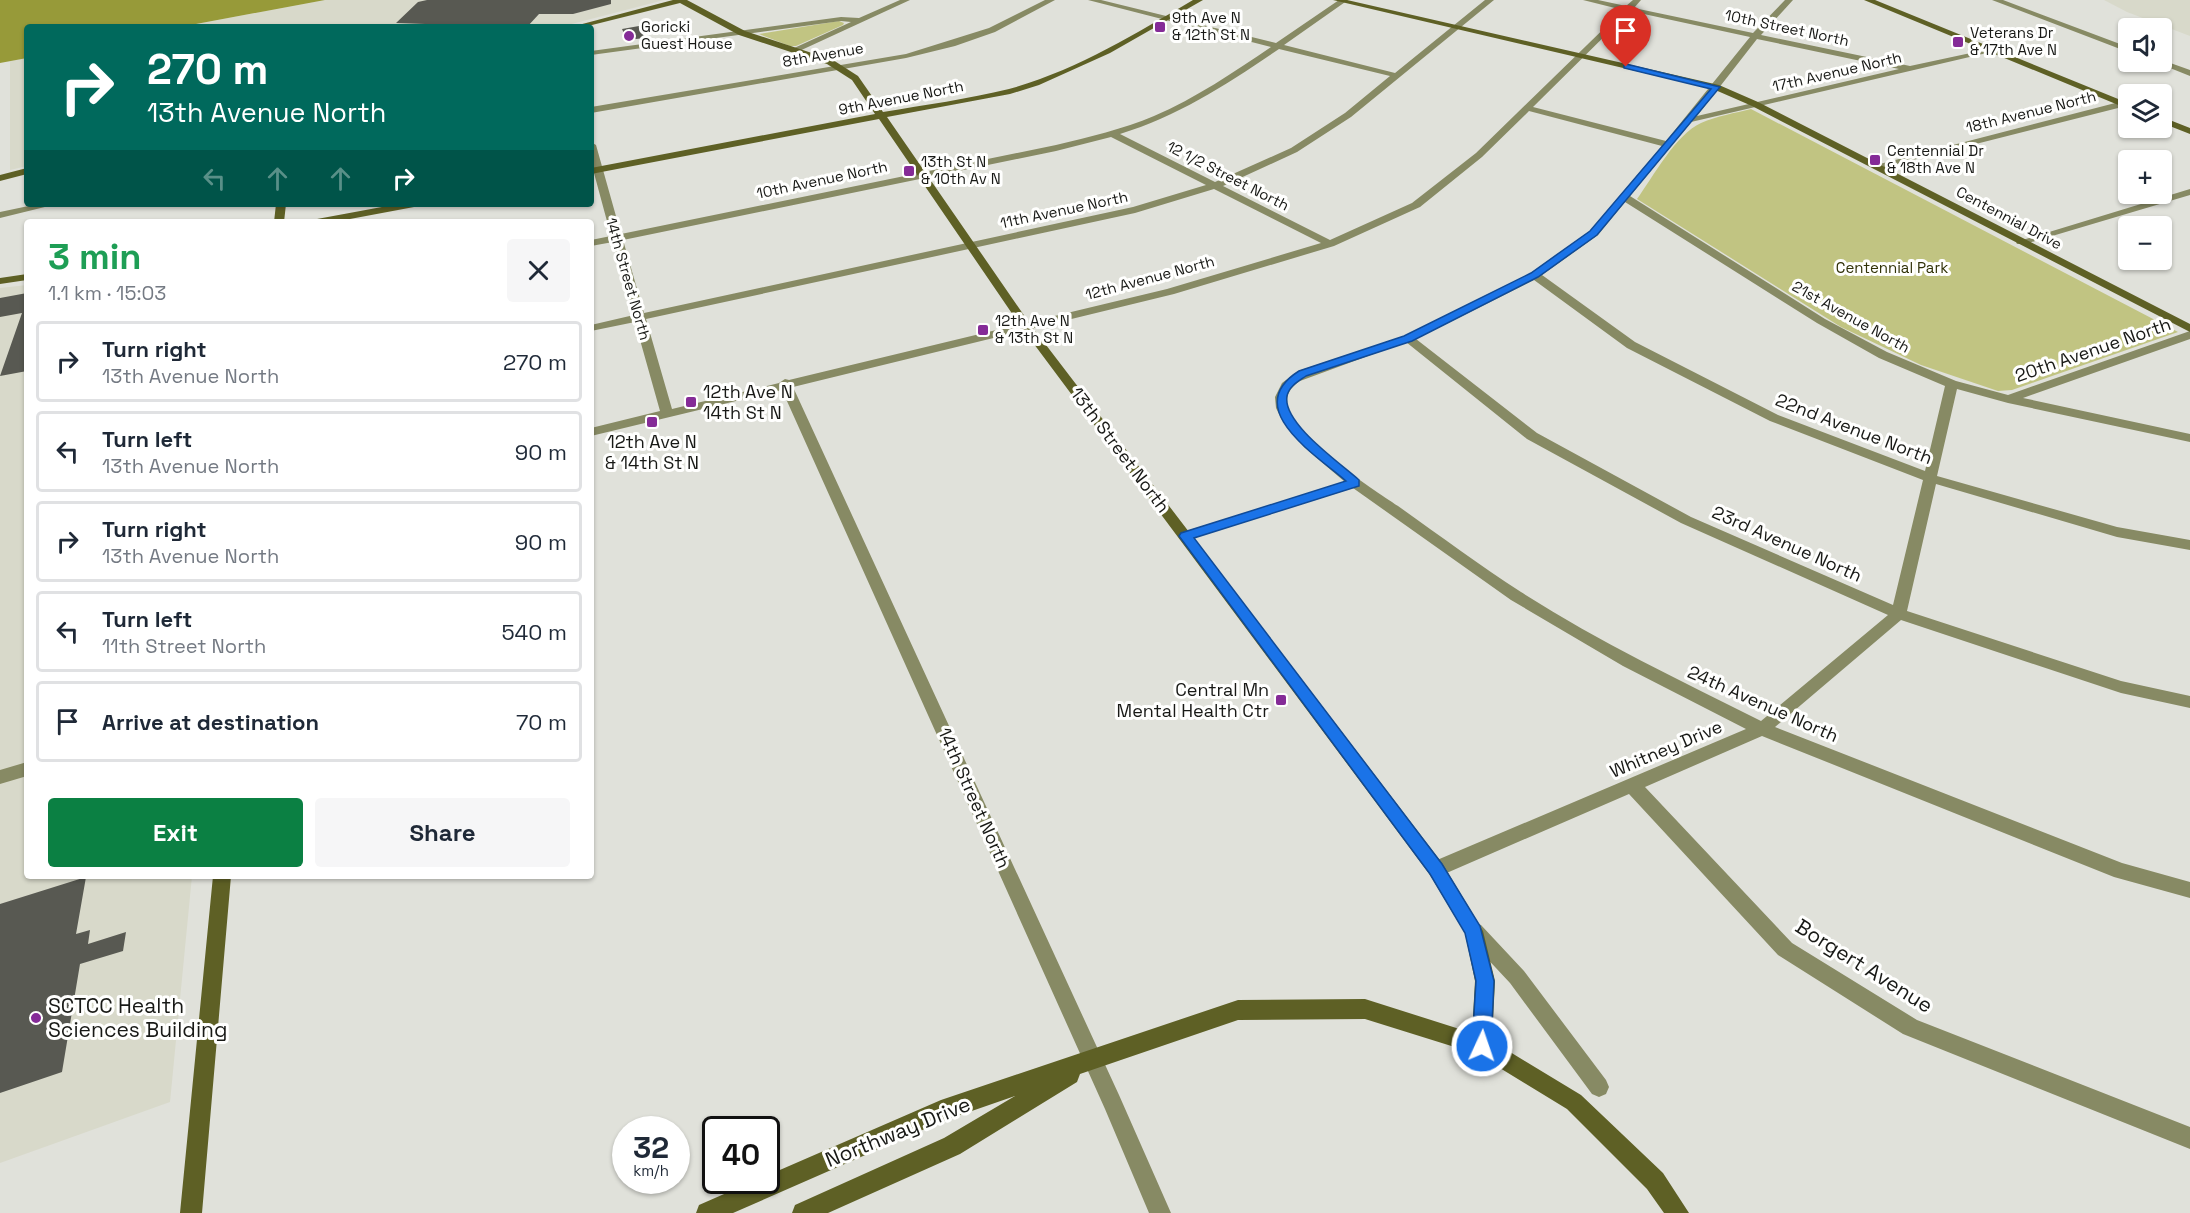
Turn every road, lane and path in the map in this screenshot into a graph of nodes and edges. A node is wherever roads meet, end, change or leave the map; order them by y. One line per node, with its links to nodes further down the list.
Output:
1 (681, 0): 16 (street); 18 (street, 13th Street North)
2 (906, 0): 15 (street)
3 (1051, 0): 28 (street, 8th Avenue)
4 (1092, 0): 14 (street)
5 (1199, 0): 14 (street, 9th Avenue North)
6 (1341, 0): 17 (street, Centennial Drive); 22 (street, 10th Avenue North)
7 (1490, 0): 17 (street, 11th Avenue North)
8 (1587, 0): 13 (street, 10th Street North)
9 (1637, 0): 13 (street, 12th Avenue North)
10 (1789, 0): 19 (street)
11 (1868, 0): 24 (street)
12 (1996, 0): 20 (street)
13 (1628, 9): 19 (street, 10th Street North); 27 (street, 12th Avenue North)
14 (1166, 19): 22 (street); 39 (street, 9th Avenue North)
15 (861, 21): 18 (street); 25 (street)
16 (587, 24)
17 (1456, 27): 27 (street, Centennial Drive); 32 (street, 11th Avenue North)
18 (742, 33): 25 (street, 13th Street North); 26 (street)
19 (1755, 36): 29 (street, 10th Street North); 33 (street)
20 (2098, 38): 21 (street); 23 (street)
21 (2088, 41)
22 (1274, 46): 32 (street); 43 (street, 10th Avenue North)
23 (2118, 46)
24 (1991, 50): 29 (street, 17th Avenue North); 34 (street)
25 (795, 51): 28 (street, 13th Street North)
26 (594, 53)
27 (1580, 56): 33 (street, Centennial Drive); 37 (street, 12th Avenue North)
28 (840, 67): 38 (street, 8th Avenue); 39 (street, 13th Street North)
29 (1911, 69): 35 (street, 17th Avenue North)
30 (2172, 69): 31 (street)
31 (2190, 73)
32 (1395, 75): 50 (street, 11th Avenue North)
33 (1716, 87): 35 (street, Centennial Drive); 40 (street)
34 (2118, 102)
35 (1755, 104): 40 (street, 17th Avenue North); 45 (street, Centennial Drive)
36 (2118, 107): 45 (street, 18th Avenue North)
37 (1527, 108): 44 (street); 60 (street, 12th Avenue North)
38 (594, 109)
39 (882, 117): 46 (street, 9th Avenue North); 48 (street, 13th Street North)
40 (1689, 120): 44 (street)
41 (2172, 124): 42 (street)
42 (2190, 132)
43 (1113, 134): 48 (street, 10th Avenue North); 50 (street, 12 1/2 Street North)
44 (1669, 145): 52 (street)
45 (1877, 166): 59 (street, Centennial Drive)
46 (594, 170): 57 (street, 14th Street North)
47 (24, 172): 49 (street)
48 (922, 174): 57 (street, 10th Avenue North); 61 (street, 13th Street North)
49 (0, 178)
50 (1214, 186): 60 (street, 12 1/2 Street North); 61 (street, 11th Avenue North)
51 (2190, 192): 59 (street)
52 (1625, 197): 64 (street); 74 (street, 21st Avenue North)
53 (38, 207): 55 (street)
54 (398, 207): 56 (street)
55 (0, 216)
56 (333, 219)
57 (617, 238): 58 (street, 10th Avenue North); 67 (street, 14th Street North)
58 (594, 242)
59 (2021, 242): 70 (street, Centennial Drive)
60 (1330, 244): 68 (street, 12th Avenue North)
61 (969, 246): 67 (street, 11th Avenue North); 68 (street, 13th Street North)
62 (24, 268): 63 (street)
63 (0, 272)
64 (1535, 275): 72 (street); 79 (street, 22nd Avenue North)
65 (24, 277): 66 (street)
66 (0, 281)
67 (639, 318): 69 (street, 11th Avenue North); 76 (street, 14th Street North)
68 (1026, 326): 73 (street, 12th Avenue North); 81 (street, 13th Street North)
69 (594, 327)
70 (2190, 329)
71 (2190, 335): 75 (street, 20th Avenue North)
72 (1408, 339): 80 (street, 24th Avenue North); 83 (street, 23rd Avenue North)
73 (785, 383): 76 (street, 12th Avenue North); 94 (street, 14th Street North)
74 (1952, 384): 75 (street, 21st Avenue North); 79 (street)
75 (2008, 399): 78 (street, 21st Avenue North)
76 (667, 413): 77 (street, 12th Avenue North)
77 (594, 431)
78 (2190, 438)
79 (1932, 479): 82 (street, 22nd Avenue North); 83 (street)
80 (1354, 483): 81 (street); 85 (street, 24th Avenue North)
81 (1185, 536): 89 (street, 13th Street North)
82 (2190, 545)
83 (1899, 615): 84 (street, 23rd Avenue North); 85 (street, Whitney Drive)
84 (2190, 702)
85 (1762, 729): 88 (street, Whitney Drive); 91 (street, 24th Avenue North)
86 (24, 770): 87 (street)
87 (0, 777)
88 (1632, 785): 89 (street, Whitney Drive); 96 (street, Borgert Avenue)
89 (1436, 869): 92 (street, 13th Street North)
90 (222, 879): 97 (street)
91 (2190, 890)
92 (1474, 931): 93 (street, 13th Street North); 95 (street)
93 (1482, 1046): 94 (street, Northway Drive); 101 (street)
94 (1094, 1061): 98 (street, Northway Drive); 99 (street, Northway Drive); 100 (street, 14th Street North)
95 (1599, 1087)
96 (2190, 1138)
97 (191, 1213)
98 (707, 1213)
99 (803, 1213)
100 (1160, 1213)
101 (1678, 1213)

